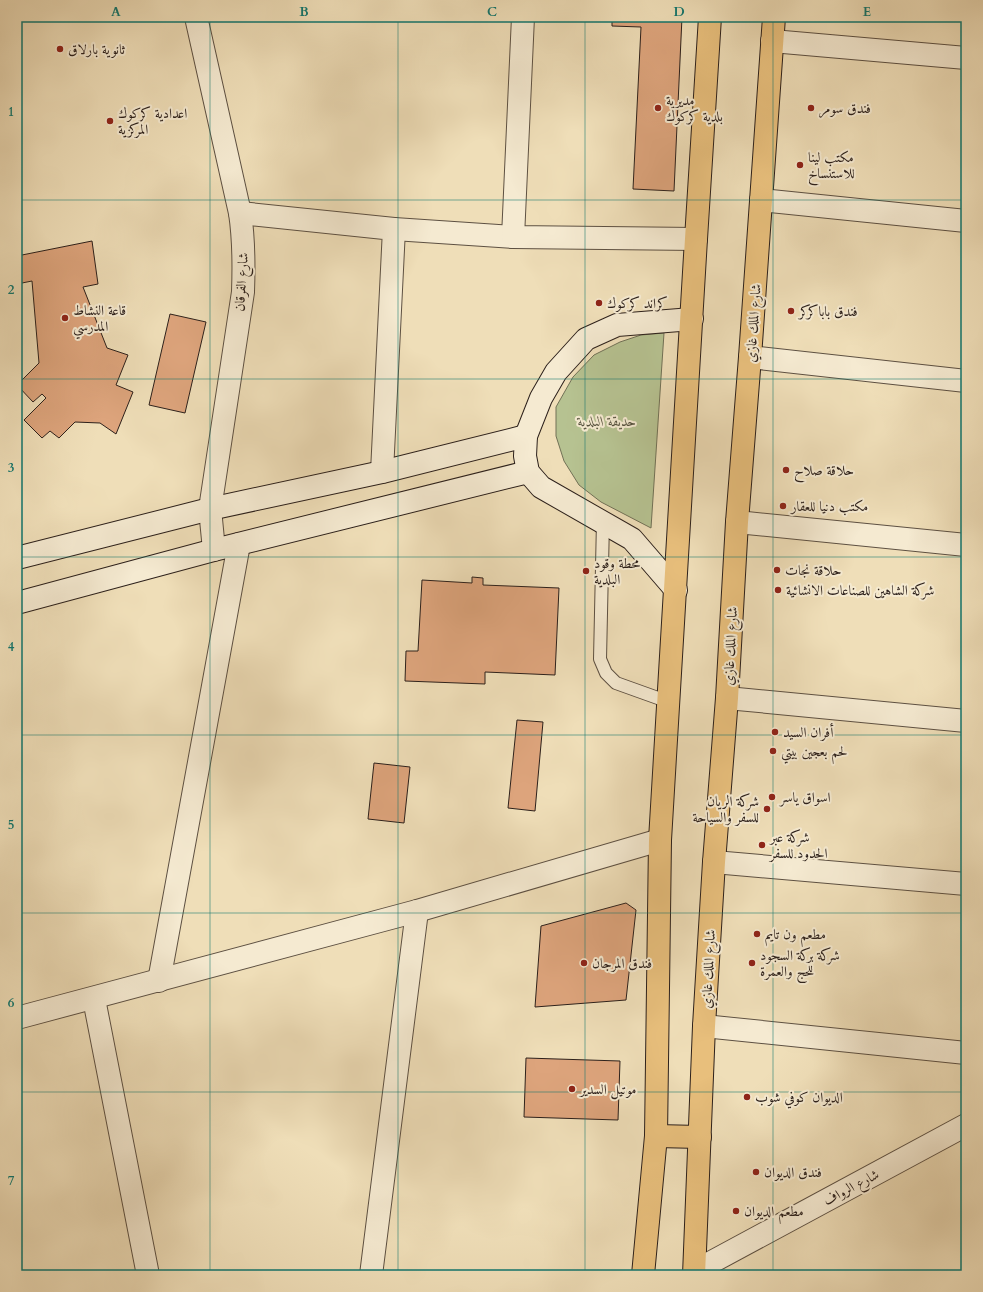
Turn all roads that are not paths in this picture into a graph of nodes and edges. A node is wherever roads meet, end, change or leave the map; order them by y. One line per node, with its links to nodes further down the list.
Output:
1 (196, 17): 8 (street, شارع الفرقان)
2 (523, 17): 11 (street)
3 (710, 17): 12 (main road)
4 (774, 17): 5 (main road, شارع الملك غازي)
5 (772, 41): 6 (street); 7 (main road, شارع الملك غازي)
6 (966, 58)
7 (761, 200): 9 (street); 14 (main road, شارع الملك غازي)
8 (240, 213): 10 (street); 19 (street, شارع الفرقان)
9 (966, 221)
10 (394, 230): 11 (street); 17 (street)
11 (513, 236): 12 (street)
12 (696, 239): 13 (main road)
13 (692, 319): 16 (street); 26 (main road)
14 (750, 357): 15 (street); 21 (main road, شارع الملك غازي)
15 (966, 381)
16 (526, 436): 17 (street); 18 (street)
17 (382, 472): 19 (street)
18 (528, 472): 20 (street); 22 (street)
19 (210, 509): 24 (street, شارع الفرقان); 25 (street)
20 (603, 521): 26 (street); 29 (lane)
21 (737, 522): 23 (street); 28 (main road, شارع الملك غازي)
22 (239, 544): 24 (street); 35 (street)
23 (966, 545)
24 (214, 550): 27 (street)
25 (17, 558)
26 (676, 590): 29 (main road)
27 (17, 603)
28 (727, 698): 30 (street); 32 (main road, شارع الملك غازي)
29 (668, 702): 31 (main road)
30 (966, 721)
31 (660, 840): 34 (street); 41 (main road)
32 (714, 862): 33 (street); 38 (main road, شارع الملك غازي)
33 (966, 884)
34 (417, 912): 35 (street); 45 (street)
35 (159, 981): 36 (street)
36 (94, 999): 37 (street); 44 (street)
37 (17, 1018)
38 (704, 1026): 39 (street); 42 (main road, شارع الملك غازي)
39 (966, 1053)
40 (966, 1125): 43 (street, شارع الرواف)
41 (656, 1136): 42 (main road); 46 (main road)
42 (700, 1137): 43 (main road, شارع الملك غازي)
43 (694, 1273)
44 (148, 1275)
45 (371, 1275)
46 (643, 1275)

